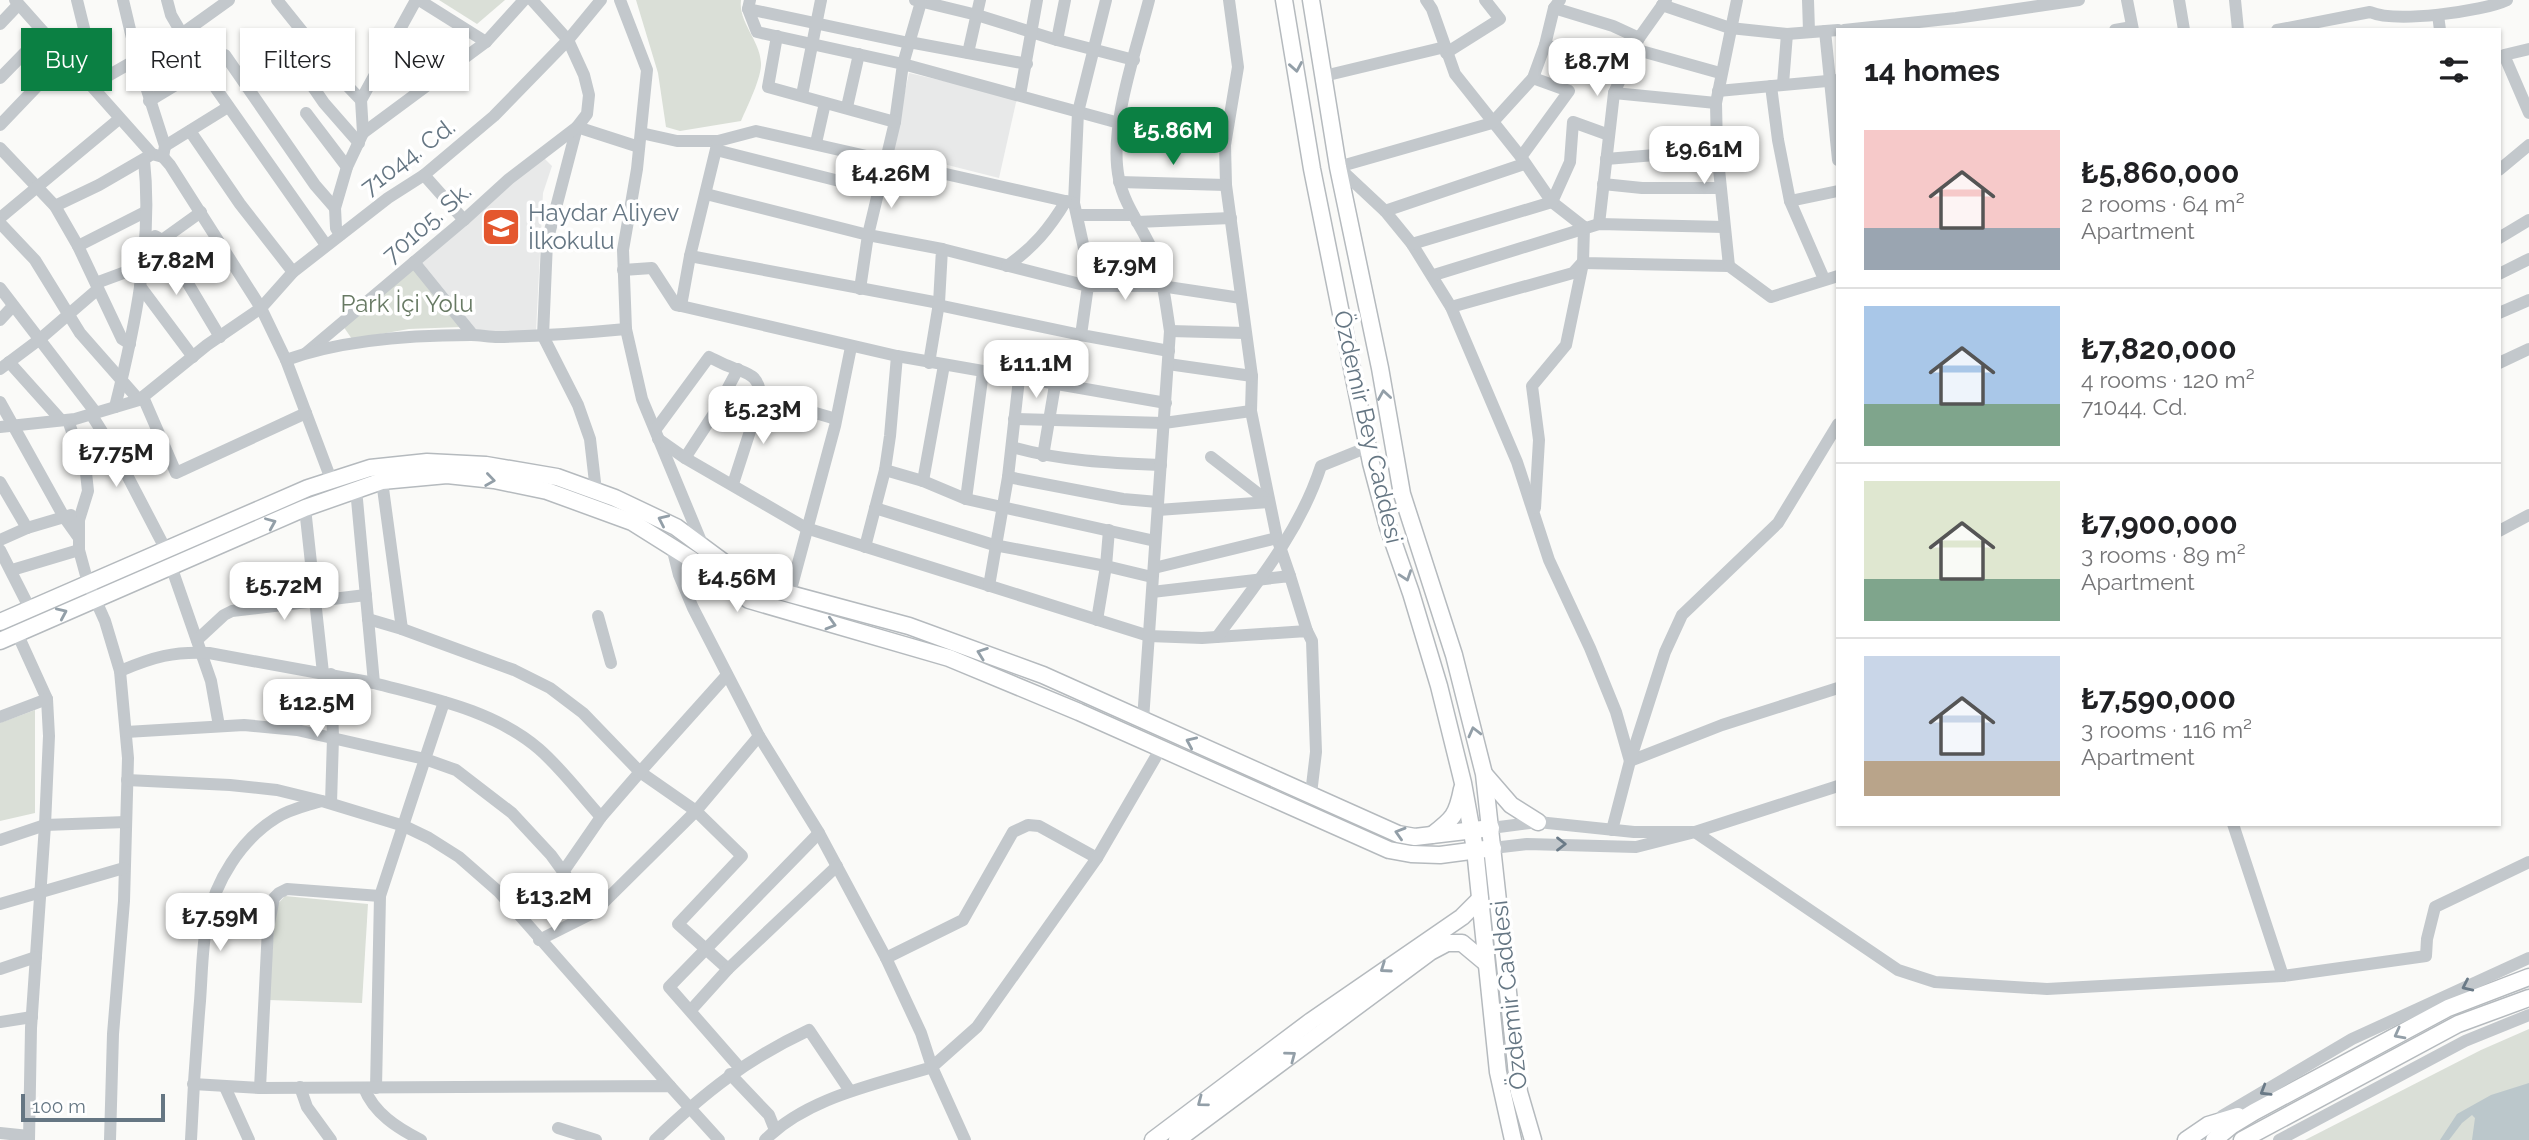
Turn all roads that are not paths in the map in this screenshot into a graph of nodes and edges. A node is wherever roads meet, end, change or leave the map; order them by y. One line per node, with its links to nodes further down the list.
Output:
1 (78, 0): 43 (street)
2 (123, 0): 44 (street)
3 (167, 0): 45 (street)
4 (229, 0): 46 (street)
5 (277, 0): 95 (street)
6 (418, 0): 61 (street); 95 (street)
7 (524, 0): 61 (street)
8 (532, 0): 59 (street)
9 (601, 0): 59 (street, 71044. Cd.)
10 (620, 0): 111 (street)
11 (821, 0): 40 (street)
12 (980, 0): 36 (street)
13 (1037, 0): 56 (street)
14 (1065, 0): 60 (street)
15 (1106, 0): 67 (street)
16 (1149, 0): 73 (street)
17 (1229, 0): 130 (street)
18 (1284, 0): 235 (main road, Özdemir Bey Caddesi, one-way to 235)
19 (1311, 0): 78 (main road, Özdemir Caddesi)
20 (1426, 0): 68 (street)
21 (1487, 0): 68 (street)
22 (1737, 0): 23 (street); 47 (street)
23 (1749, 0)
24 (1808, 0): 55 (street)
25 (2080, 0): 41 (street)
26 (2127, 0): 49 (street)
27 (2179, 0): 50 (street)
28 (2235, 0): 51 (street)
29 (2507, 0): 38 (street)
30 (917, 1): 33 (street); 62 (street)
31 (17, 2): 39 (street); 42 (street)
32 (1664, 2): 47 (street); 63 (street)
33 (945, 4): 36 (street)
34 (1557, 4): 63 (street); 65 (street)
35 (749, 5): 40 (street); 58 (street)
36 (977, 15): 56 (street); 69 (street)
37 (2375, 15): 38 (street); 52 (street)
38 (2438, 15): 53 (street)
39 (0, 24)
40 (817, 24): 62 (street); 64 (street)
41 (1957, 24): 48 (street)
42 (40, 28)
43 (84, 28)
44 (130, 28)
45 (180, 28)
46 (190, 28)
47 (1730, 28): 57 (street); 77 (street)
48 (1882, 28)
49 (2132, 28)
50 (2184, 28)
51 (2238, 28)
52 (2290, 28)
53 (2440, 28)
54 (1831, 30): 55 (street); 82 (street)
55 (1809, 31): 57 (street)
56 (1030, 32): 60 (street); 75 (street)
57 (1787, 34): 83 (street)
58 (777, 36): 64 (street); 92 (street)
59 (568, 40): 109 (street); 127 (street, 71044. Cd.)
60 (1057, 40): 67 (street)
61 (486, 42): 113 (street)
62 (909, 42): 69 (street); 74 (street)
63 (1636, 43): 76 (street); 77 (street)
64 (812, 44): 70 (street); 92 (street)
65 (1545, 45): 76 (street); 81 (street)
66 (2529, 49): 102 (street)
67 (1093, 50): 73 (street); 100 (street)
68 (1446, 50): 78 (street); 106 (street)
69 (968, 52): 75 (street)
70 (859, 54): 74 (street); 99 (street)
71 (226, 56): 79 (street)
72 (21, 57): 80 (street)
73 (1134, 60): 105 (street)
74 (903, 64): 93 (street); 104 (street)
75 (1027, 64): 93 (street)
76 (1626, 68): 91 (street)
77 (1720, 73): 94 (street)
78 (1324, 76): 125 (main road, Özdemir Caddesi)
79 (240, 77)
80 (0, 78)
81 (1533, 78): 106 (street); 122 (street)
82 (1833, 81): 83 (street); 107 (street)
83 (1777, 85): 94 (street); 136 (street)
84 (32, 91): 108 (street)
85 (97, 91): 103 (street)
86 (146, 91): 96 (street)
87 (166, 91): 96 (street)
88 (217, 91): 98 (street)
89 (249, 91): 140 (street)
90 (316, 91): 113 (street)
91 (1614, 93): 94 (street); 112 (street)
92 (802, 95): 97 (street)
93 (1020, 95): 100 (street)
94 (1717, 97): 119 (street)
95 (361, 100): 113 (street)
96 (149, 101): 120 (street)
97 (825, 103): 99 (street); 114 (street)
98 (228, 107): 110 (street); 158 (street)
99 (847, 107): 104 (street)
100 (1078, 112): 105 (street); 139 (street)
101 (306, 113): 124 (street)
102 (2529, 113)
103 (119, 119): 120 (street); 131 (street)
104 (895, 122): 123 (street)
105 (1119, 123): 128 (street)
106 (1492, 123): 122 (street); 125 (street)
107 (1835, 123)
108 (0, 125)
109 (577, 127): 117 (street); 147 (street, 70105. Sk.); 197 (street)
110 (190, 131): 120 (street); 171 (street)
111 (640, 133): 115 (street); 117 (street)
112 (1608, 135): 121 (street); 137 (street)
113 (361, 138): 124 (street)
114 (816, 143): 115 (street); 123 (street)
115 (717, 145): 133 (street); 135 (street)
116 (2529, 145): 126 (street)
117 (639, 147): 170 (street)
118 (0, 148): 131 (street)
119 (1717, 150): 121 (street); 132 (street)
120 (156, 154): 138 (street); 142 (street); 143 (street)
121 (1606, 159): 129 (street)
122 (1522, 160): 137 (street); 141 (street)
123 (886, 161): 133 (street); 139 (street)
124 (347, 167): 140 (street)
125 (1338, 167): 141 (street); 317 (main road, Özdemir Caddesi, one-way to 125)
126 (2501, 168)
127 (425, 175): 147 (street); 153 (street, 71044. Cd.)
128 (1119, 182): 130 (street); 144 (street)
129 (1603, 184): 132 (street); 149 (street)
130 (1226, 185): 145 (street)
131 (38, 186): 138 (street); 146 (street)
132 (1720, 188): 151 (street)
133 (879, 191): 154 (street)
134 (1836, 191): 136 (street)
135 (706, 194): 154 (street); 163 (street)
136 (1790, 201): 175 (street)
137 (1552, 202): 150 (street); 157 (street)
138 (55, 206): 159 (street)
139 (1073, 206): 144 (street); 162 (street); 168 (street)
140 (335, 208): 153 (street)
141 (1385, 211): 157 (street)
142 (145, 212): 152 (street); 159 (street)
143 (201, 212): 156 (street); 188 (street)
144 (1135, 218): 145 (street); 161 (street)
145 (1231, 218): 182 (street)
146 (0, 220): 189 (street)
147 (464, 220): 165 (street, 70105. Sk.)
148 (2529, 220): 155 (street)
149 (1599, 224): 150 (street); 151 (street)
150 (1584, 227): 166 (street); 173 (street)
151 (1724, 227): 169 (street)
152 (144, 234): 156 (street); 167 (street)
153 (340, 235): 158 (street, 71044. Cd.)
154 (868, 235): 160 (street); 181 (street)
155 (2501, 237)
156 (162, 240): 199 (street)
157 (1412, 244): 173 (street)
158 (326, 245): 171 (street, 71044. Cd.)
159 (78, 246): 176 (street)
160 (942, 249): 168 (street); 184 (street)
161 (1152, 251): 162 (street); 179 (street)
162 (1085, 253): 178 (street)
163 (691, 256): 181 (street); 186 (street)
164 (2529, 259): 172 (street)
165 (414, 262): 195 (street); 203 (street, 70105. Sk.)
166 (1583, 263): 169 (street); 187 (street); 256 (street)
167 (142, 266): 176 (street); 177 (street)
168 (1007, 266): 178 (street)
169 (1728, 266): 175 (street)
170 (623, 270): 186 (street); 192 (street)
171 (293, 272): 188 (street, 71044. Cd.)
172 (2501, 273)
173 (1434, 275): 187 (street)
174 (1836, 276): 175 (street)
175 (1824, 279)
176 (97, 286): 189 (street); 200 (street)
177 (140, 286): 200 (street); 205 (street)
178 (1087, 286): 179 (street); 196 (street)
179 (1161, 286): 182 (street); 193 (street)
180 (0, 288): 185 (street)
181 (860, 289): 184 (street)
182 (1241, 298): 194 (street)
183 (2529, 300): 190 (street)
184 (938, 304): 196 (street); 209 (street)
185 (13, 306): 191 (street); 198 (street)
186 (681, 306): 201 (street)
187 (1451, 307): 256 (street)
188 (261, 308): 199 (street, 71044. Cd.); 207 (street)
189 (69, 312): 198 (street); 216 (street)
190 (2501, 312)
191 (0, 320)
192 (626, 329): 197 (street); 233 (street)
193 (1170, 331): 194 (street); 206 (street)
194 (1245, 333): 214 (street)
195 (473, 335): 197 (street); 203 (street)
196 (1080, 335): 206 (street)
197 (543, 336): 248 (street)
198 (40, 338): 210 (street); 225 (street)
199 (220, 338): 205 (street, 71044. Cd.)
200 (130, 344): 216 (street)
201 (850, 347): 204 (street); 226 (street)
202 (2529, 349): 208 (street)
203 (306, 353): 207 (street)
204 (897, 356): 209 (street); 240 (street)
205 (193, 357): 219 (street, 71044. Cd.)
206 (1168, 358): 214 (street); 221 (street)
207 (286, 360): 224 (street)
208 (2501, 362)
209 (929, 363): 211 (street)
210 (5, 365): 228 (street)
211 (944, 365): 213 (street); 243 (street)
212 (738, 369): 218 (street); 233 (street); 238 (street)
213 (983, 372): 215 (street); 249 (street)
214 (1252, 376): 223 (street)
215 (1019, 379): 217 (street); 227 (street)
216 (121, 380): 219 (street); 222 (street)
217 (1055, 385): 221 (street); 229 (street)
218 (761, 397): 226 (street); 246 (street)
219 (141, 398): 222 (street); 224 (street)
220 (0, 402): 231 (street)
221 (1166, 402): 230 (street)
222 (115, 407): 225 (street)
223 (1251, 411): 230 (street); 250 (street)
224 (306, 413): 245 (street)
225 (93, 414): 228 (street); 272 (street)
226 (836, 419): 259 (street)
227 (1014, 419): 229 (street); 234 (street)
228 (65, 420): 231 (street); 255 (street)
229 (1049, 420): 230 (street); 236 (street)
230 (1164, 424): 239 (street)
231 (6, 426): 258 (street)
232 (1836, 427): 315 (street)
233 (657, 434): 238 (street); 268 (street)
234 (1012, 447): 236 (street); 241 (street)
235 (1368, 447): 265 (street); 319 (main road, Özdemir Bey Caddesi, one-way to 319)
236 (1043, 456): 239 (street)
237 (1211, 457): 250 (street)
238 (685, 458): 246 (street)
239 (1161, 465): 251 (street)
240 (885, 470): 243 (street); 253 (street)
241 (1008, 477): 251 (street); 254 (street)
242 (382, 481): 247 (main road); 269 (main road, one-way to 269); 291 (street)
243 (923, 481): 249 (street)
244 (0, 482): 260 (street)
245 (332, 482): 248 (main road); 272 (main road)
246 (733, 484): 259 (street)
247 (356, 489): 252 (main road); 283 (street)
248 (596, 491): 268 (main road, one-way to 248)
249 (966, 499): 254 (street)
250 (1269, 502): 251 (street); 265 (street)
251 (1158, 506): 264 (street)
252 (305, 508): 273 (main road, one-way to 252); 285 (street)
253 (875, 508): 267 (street); 270 (street)
254 (1001, 508): 261 (street); 267 (street)
255 (82, 512): 258 (street); 266 (street)
256 (1534, 515): 315 (street)
257 (2529, 515): 262 (street)
258 (64, 517): 260 (street); 266 (street)
259 (806, 527): 270 (street); 282 (street)
260 (27, 528): 263 (street)
261 (1109, 530): 264 (street); 274 (street)
262 (2501, 530)
263 (0, 540)
264 (1155, 541): 276 (street)
265 (1279, 543): 276 (street); 277 (street); 278 (street)
266 (79, 544): 275 (street); 279 (street)
267 (994, 545): 274 (street); 280 (street)
268 (703, 546): 282 (main road)
269 (672, 547): 302 (street); 313 (main road, one-way to 313)
270 (865, 547): 280 (street)
271 (0, 550): 275 (street)
272 (166, 550): 279 (main road)
273 (171, 566): 284 (main road); 296 (street)
274 (1106, 566): 276 (street); 289 (street)
275 (12, 570): 286 (street)
276 (1153, 573): 281 (street)
277 (1290, 576): 278 (street); 292 (street)
278 (1259, 580): 281 (street); 295 (street)
279 (88, 583): 284 (street); 286 (main road)
280 (989, 586): 289 (street)
281 (1152, 592): 294 (street)
282 (790, 593): 308 (main road, one-way to 282)
283 (366, 595): 285 (street); 288 (street)
284 (95, 599): 293 (main road, one-way to 284); 300 (street)
285 (315, 601): 296 (street); 301 (street)
286 (30, 609): 290 (main road)
287 (598, 616): 299 (street)
288 (369, 619): 291 (street); 303 (street)
289 (1097, 620): 294 (street)
290 (0, 622)
291 (402, 629): 316 (street)
292 (1307, 631): 295 (street); 321 (street)
293 (17, 633): 297 (main road); 305 (street)
294 (1149, 636): 295 (street); 308 (street)
295 (1217, 637)
296 (197, 640): 298 (street)
297 (0, 641)
298 (202, 653): 300 (street); 301 (street); 309 (street)
299 (611, 663)
300 (120, 671): 310 (street)
301 (327, 674): 303 (street); 312 (street)
302 (727, 674): 311 (street); 316 (street)
303 (374, 682): 306 (street)
304 (1836, 689): 315 (street)
305 (47, 699): 307 (street); 327 (street)
306 (444, 702): 314 (street); 324 (street)
307 (0, 717)
308 (1143, 720): 321 (main road, one-way to 308)
309 (219, 726): 310 (street); 312 (street)
310 (126, 732): 318 (street)
311 (759, 736): 323 (street); 334 (street)
312 (333, 738): 314 (street); 322 (street)
313 (1161, 748): 338 (main road); 339 (street)
314 (425, 759): 328 (street); 343 (street)
315 (1630, 761): 331 (street)
316 (640, 772): 323 (street); 324 (street)
317 (1484, 774): 326 (main road); 330 (main road, Özdemir Caddesi)
318 (127, 780): 322 (street); 325 (street)
319 (1463, 783): 332 (main road, Özdemir Bey Caddesi); 335 (main road)
320 (1836, 787): 333 (street)
321 (1311, 794): 335 (main road, one-way to 321)
322 (326, 802): 328 (street); 366 (street)
323 (696, 811): 348 (street); 350 (street)
324 (601, 817): 343 (street)
325 (126, 822): 327 (street); 342 (street)
326 (1538, 822): 330 (street); 331 (street)
327 (45, 825): 336 (street); 344 (street)
328 (404, 826): 345 (street); 349 (street)
329 (2234, 826): 357 (street)
330 (1491, 828): 332 (main road); 337 (main road, Özdemir Caddesi)
331 (1612, 830): 333 (street)
332 (1472, 831): 335 (main road); 338 (main road, Özdemir Bey Caddesi)
333 (1695, 832): 337 (street, one-way to 333); 357 (street)
334 (819, 833): 341 (street); 350 (street)
335 (1432, 835)
336 (0, 840)
337 (1493, 848): 338 (main road); 393 (main road, Özdemir Caddesi)
338 (1475, 849): 346 (main road, Özdemir Caddesi)
339 (1097, 858): 352 (street); 364 (street)
340 (2529, 862): 357 (street)
341 (837, 866): 352 (street); 356 (street)
342 (124, 868): 344 (street); 380 (street)
343 (563, 872): 348 (street)
344 (41, 891): 347 (street); 351 (street)
345 (380, 896): 369 (street); 371 (street)
346 (1480, 899): 354 (main road, Özdemir Caddesi); 390 (main road, one-way to 390)
347 (0, 904)
348 (593, 913): 349 (street)
349 (539, 940): 367 (street)
350 (706, 949): 356 (street); 360 (street)
351 (36, 957): 355 (street); 362 (street)
352 (886, 958): 364 (street)
353 (2529, 958): 376 (street, one-way to 376)
354 (1486, 963): 391 (main road, one-way to 354); 392 (main road, Özdemir Caddesi)
355 (0, 969)
356 (729, 970): 360 (street)
357 (2283, 976)
358 (2529, 977): 376 (main road, one-way to 376)
359 (2529, 998): 378 (main road)
360 (691, 1010): 365 (street)
361 (2529, 1016): 395 (street)
362 (32, 1017): 363 (street); 379 (street)
363 (0, 1022)
364 (932, 1068): 372 (street); 389 (street)
365 (735, 1071): 372 (street); 373 (street); 375 (street)
366 (193, 1084): 368 (street); 381 (street)
367 (670, 1086): 371 (street); 373 (street)
368 (225, 1087): 369 (street); 382 (street)
369 (260, 1087): 370 (street)
370 (300, 1087): 371 (street); 383 (street)
371 (370, 1088): 384 (street)
372 (850, 1091): 375 (street)
373 (689, 1107): 386 (street); 387 (street)
374 (558, 1128): 385 (street)
375 (775, 1130): 388 (street)
376 (2211, 1132): 394 (main road)
377 (0, 1133): 379 (street)
378 (2249, 1137)
379 (29, 1138)
380 (110, 1140)
381 (191, 1140)
382 (249, 1140)
383 (331, 1140)
384 (421, 1140)
385 (596, 1140)
386 (655, 1140)
387 (719, 1140)
388 (765, 1140)
389 (965, 1140)
390 (1153, 1140)
391 (1177, 1140)
392 (1513, 1140)
393 (1533, 1140)
394 (2186, 1140)
395 (2279, 1140)

